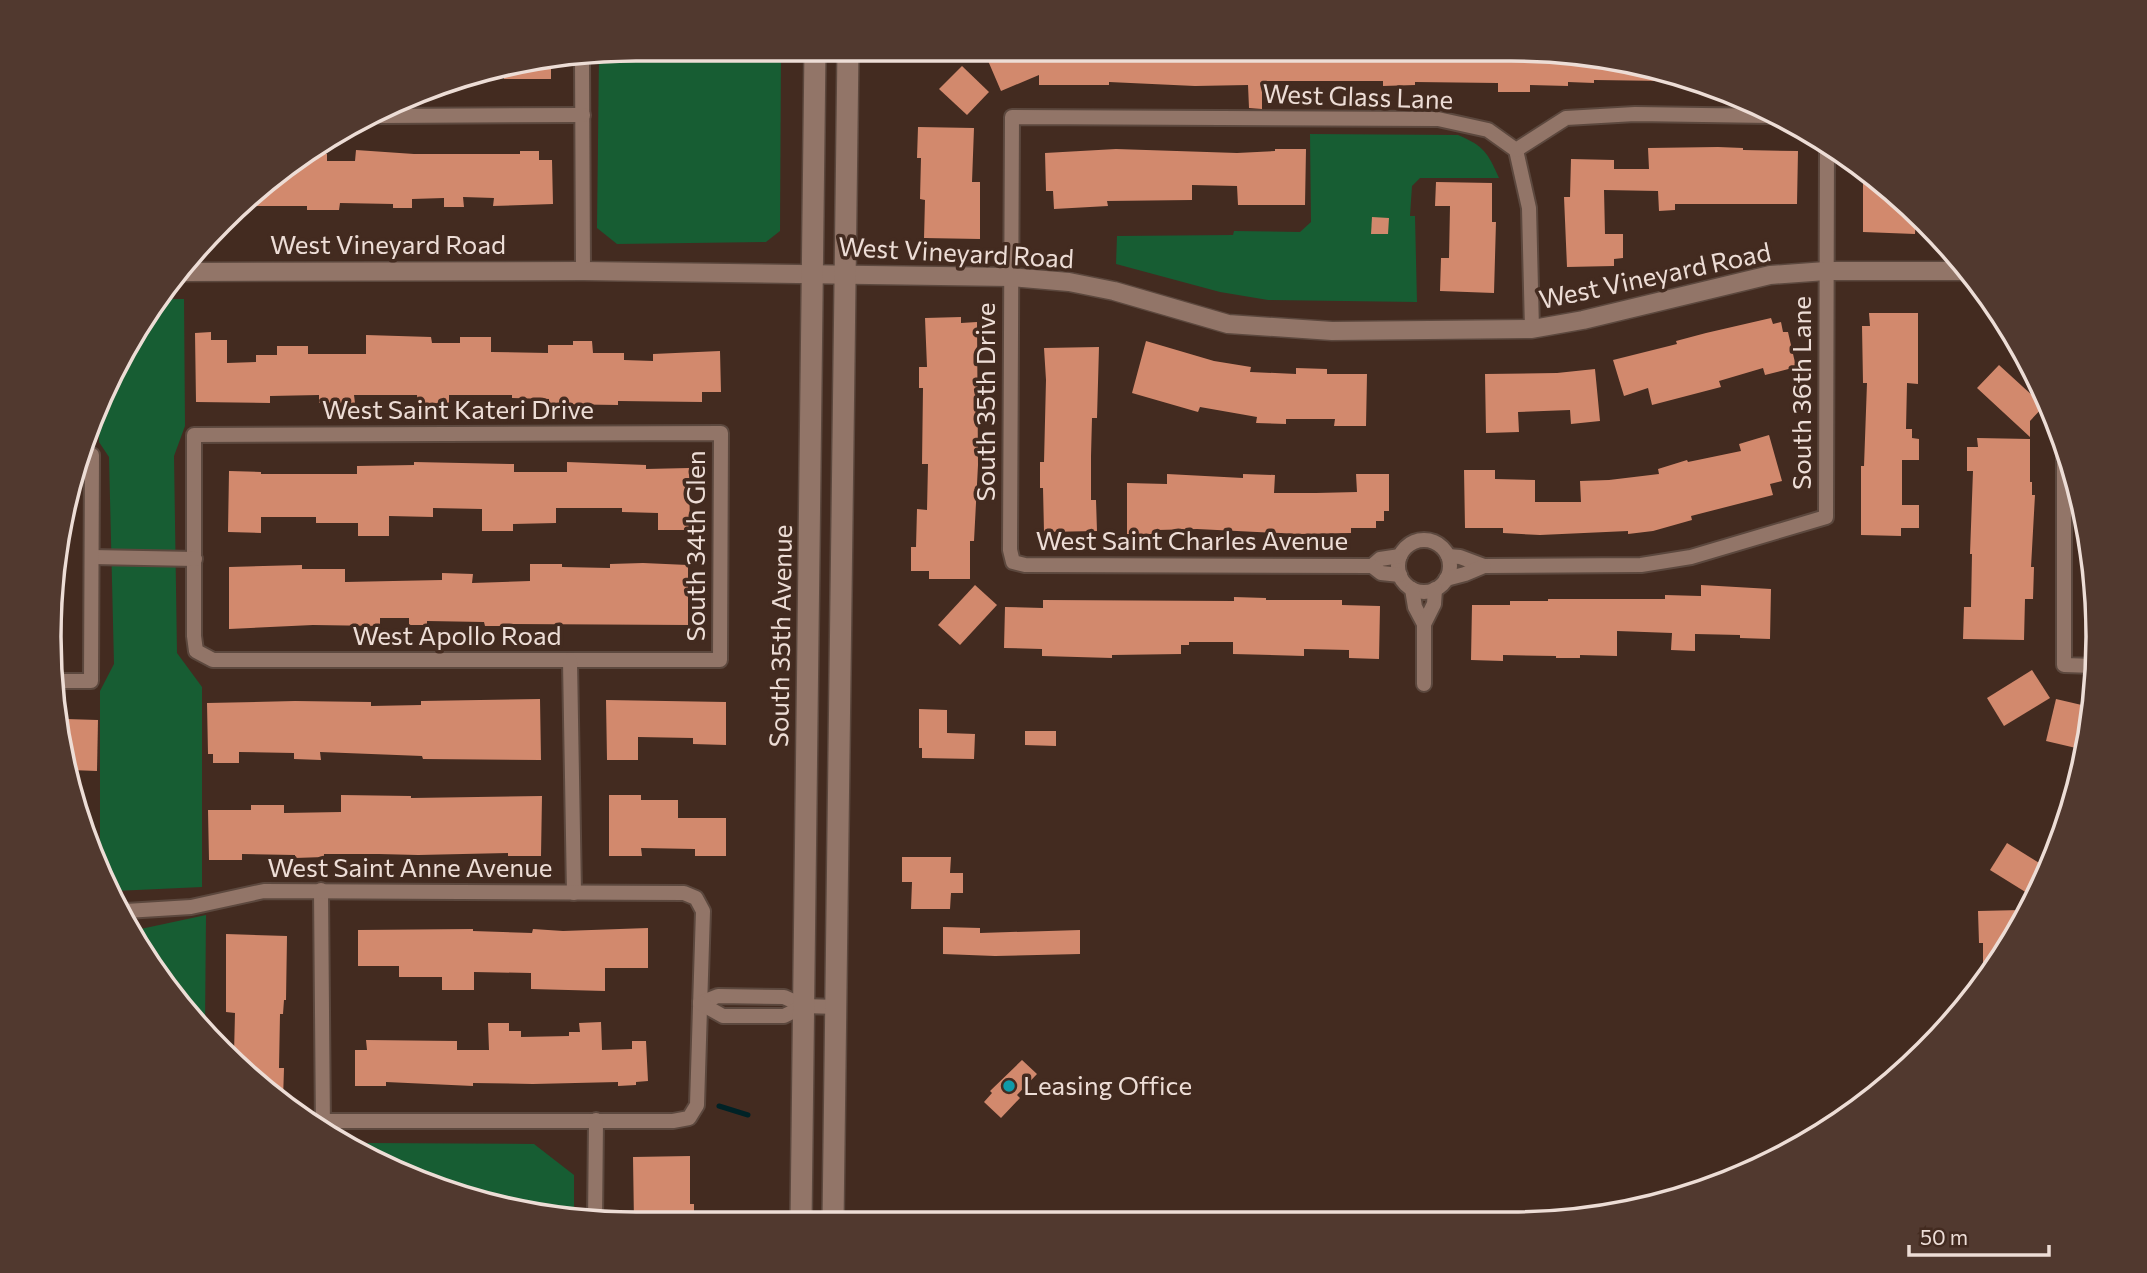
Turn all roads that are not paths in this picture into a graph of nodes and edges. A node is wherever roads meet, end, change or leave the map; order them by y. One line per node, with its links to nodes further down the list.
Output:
1 (815, 61): 14 (main road, South 35th Avenue)
2 (848, 61): 15 (main road)
3 (582, 64): 4 (street)
4 (583, 115): 5 (street); 10 (street)
5 (393, 116)
6 (1754, 116): 8 (street)
7 (1012, 117): 8 (street, West Glass Lane); 16 (street, South 35th Drive)
8 (1516, 150): 17 (street)
9 (1827, 156): 11 (street, South 36th Lane)
10 (583, 271): 13 (street, West Vineyard Road); 14 (street, West Vineyard Road)
11 (1826, 271): 12 (street, West Vineyard Road); 17 (street, West Vineyard Road); 27 (street, South 36th Lane)
12 (1955, 271)
13 (192, 272)
14 (813, 273): 15 (street, West Vineyard Road); 42 (main road, South 35th Avenue)
15 (845, 274): 16 (street, West Vineyard Road); 43 (main road)
16 (1011, 277): 17 (street, West Vineyard Road); 25 (street, South 35th Drive)
17 (1532, 329)
18 (721, 433): 24 (street, West Saint Kateri Drive); 33 (street, South 34th Glen)
19 (87, 469): 23 (street)
20 (2064, 481): 35 (street)
21 (1400, 556): 22 (street); 26 (street, West Saint Charles Avenue); 28 (street)
22 (1448, 556): 27 (street); 29 (street)
23 (92, 557): 24 (street); 36 (street)
24 (195, 559): 34 (street, West Apollo Road)
25 (1013, 562): 26 (street, West Saint Charles Avenue)
26 (1372, 566): 28 (street, West Saint Charles Avenue)
27 (1484, 566): 29 (street)
28 (1400, 575): 30 (street)
29 (1446, 579): 31 (street)
30 (1412, 589): 31 (street); 32 (street)
31 (1435, 589): 32 (street)
32 (1424, 624): 37 (street)
33 (720, 660): 34 (street, West Apollo Road)
34 (570, 661): 39 (street)
35 (2085, 666)
36 (63, 681)
37 (1424, 684)
38 (321, 890): 39 (street, West Saint Anne Avenue); 40 (street, West Saint Anne Avenue); 44 (street)
39 (573, 893): 41 (street, West Saint Anne Avenue)
40 (131, 911)
41 (700, 1003): 42 (street); 45 (street)
42 (804, 1006): 43 (street); 48 (main road, South 35th Avenue)
43 (837, 1007): 49 (main road)
44 (323, 1119)
45 (596, 1120): 46 (street); 47 (street)
46 (334, 1126)
47 (595, 1211)
48 (801, 1212)
49 (833, 1212)

